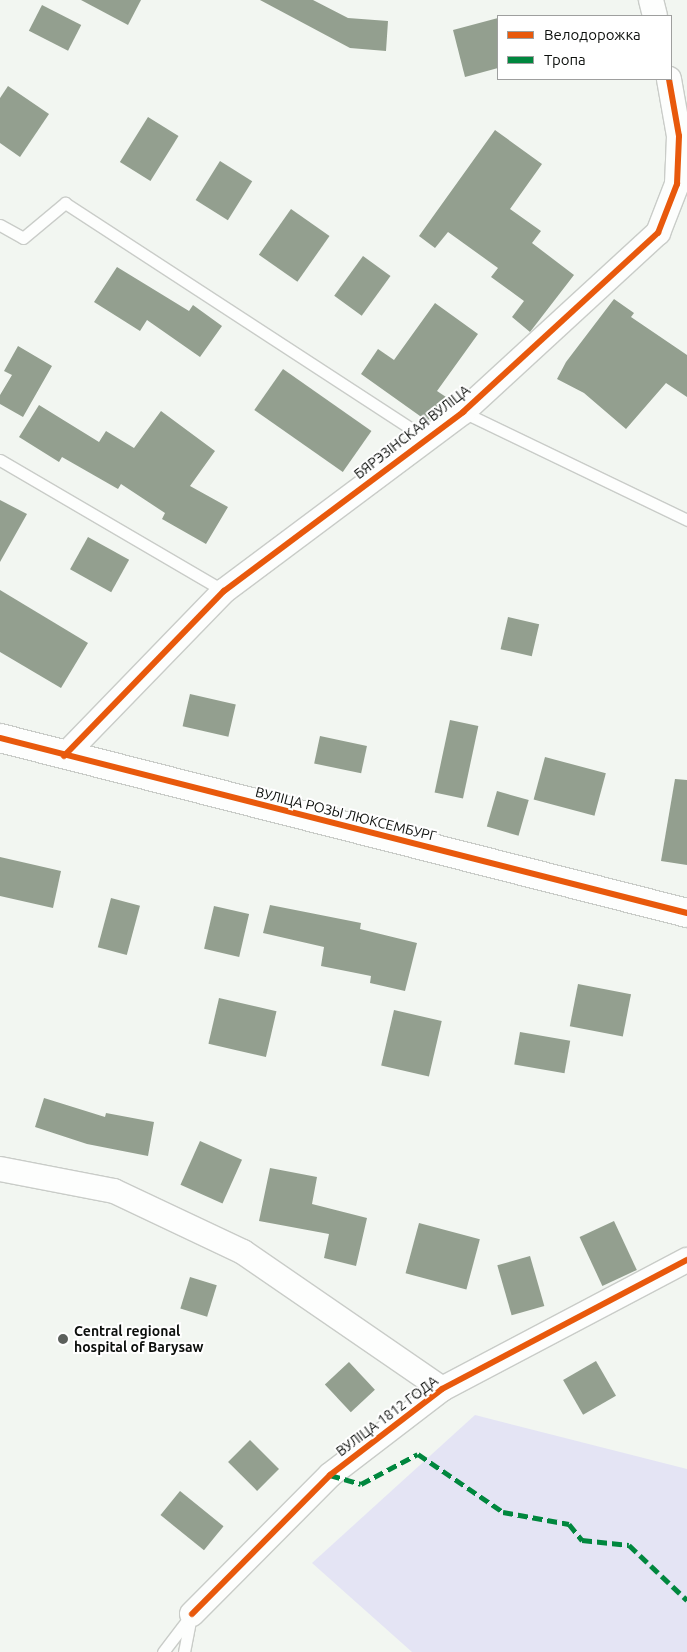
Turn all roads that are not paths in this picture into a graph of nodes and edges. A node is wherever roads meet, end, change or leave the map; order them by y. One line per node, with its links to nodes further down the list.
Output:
1 (651, 0): 2 (street)
2 (655, 15)
3 (669, 80): 5 (street, БЯРЭЗІНСКАЯ ВУЛІЦА)
4 (0, 225): 6 (lane)
5 (463, 412): 6 (street, БЯРЭЗІНСКАЯ ВУЛІЦА); 8 (lane)
6 (426, 438): 9 (street, БЯРЭЗІНСКАЯ ВУЛІЦА)
7 (0, 460): 9 (lane)
8 (687, 520)
9 (224, 590): 11 (street, БЯРЭЗІНСКАЯ ВУЛІЦА)
10 (0, 738): 11 (main road, ВУЛІЦА РОЗЫ ЛЮКСЕМБУРГ)
11 (64, 756): 12 (main road, ВУЛІЦА РОЗЫ ЛЮКСЕМБУРГ)
12 (687, 912)
13 (0, 1169): 15 (street, ВУЛІЦА 1812 ГОДА)
14 (687, 1260): 15 (street, ВУЛІЦА 1812 ГОДА)
15 (442, 1389): 16 (street, ВУЛІЦА 1812 ГОДА)
16 (192, 1614): 17 (lane); 18 (lane)
17 (163, 1652)
18 (184, 1652)

